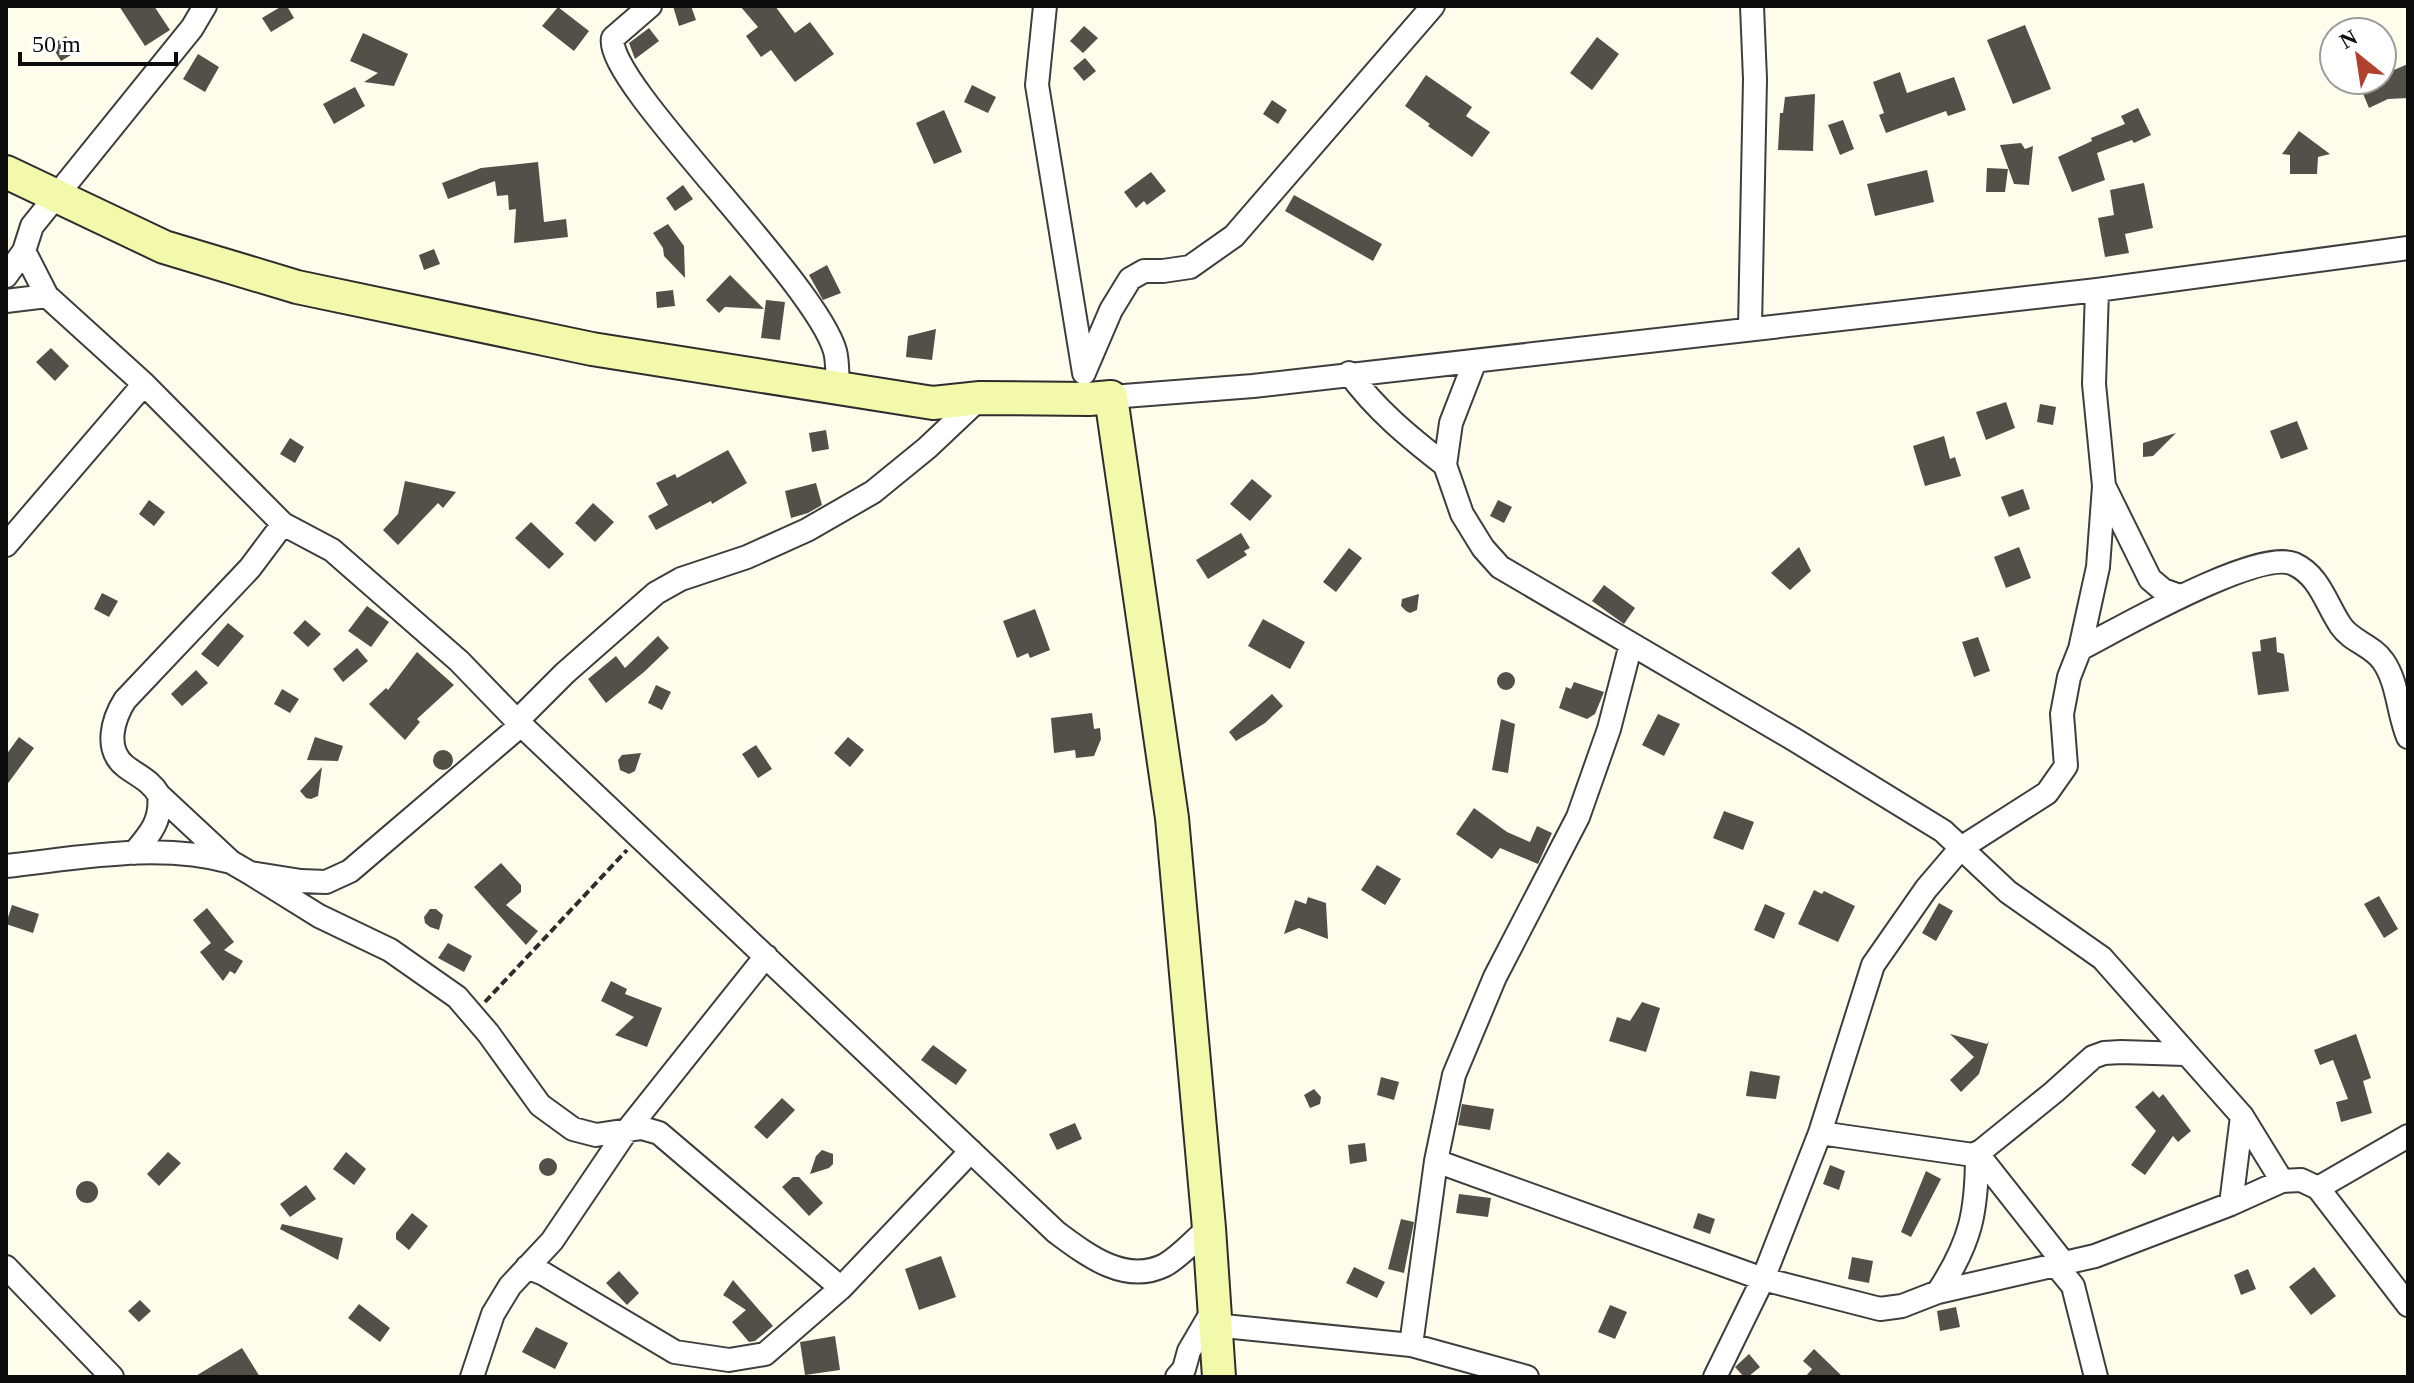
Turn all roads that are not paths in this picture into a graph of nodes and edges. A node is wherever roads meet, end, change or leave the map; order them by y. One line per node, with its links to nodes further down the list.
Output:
1 (205, 6): 7 (street)
2 (650, 6): 18 (street)
3 (1045, 6): 19 (street)
4 (1433, 6): 19 (street)
5 (1752, 6): 14 (street)
6 (6, 172): 7 (street)
7 (55, 198): 9 (street); 18 (street)
8 (2408, 248): 11 (street)
9 (24, 251): 10 (street); 12 (street)
10 (6, 276)
11 (2097, 290): 14 (street); 22 (street)
12 (47, 296): 13 (street); 17 (street)
13 (6, 301)
14 (1750, 327): 15 (street)
15 (1475, 361): 16 (street); 21 (street)
16 (1349, 373): 19 (street); 21 (street)
17 (144, 384): 23 (street); 24 (street)
18 (838, 388): 20 (street)
19 (1094, 389): 20 (street); 47 (street)
20 (980, 398): 28 (street)
21 (1445, 465): 26 (street)
22 (2104, 486): 25 (street); 27 (street)
23 (283, 524): 28 (street); 30 (street)
24 (6, 545)
25 (2180, 596): 27 (street); 29 (street)
26 (1631, 644): 31 (street); 43 (street)
27 (2080, 649): 31 (street)
28 (519, 723): 34 (street); 35 (street)
29 (2408, 737)
30 (159, 795): 32 (street); 34 (street)
31 (1961, 848): 36 (street); 39 (street)
32 (134, 853): 33 (street); 34 (street)
33 (6, 866)
34 (241, 868): 38 (street)
35 (766, 956): 38 (street); 41 (street)
36 (2185, 1054): 37 (street); 42 (street)
37 (2242, 1116): 44 (street); 46 (street)
38 (625, 1133): 51 (street); 54 (street)
39 (1820, 1133): 42 (street); 52 (street)
40 (2408, 1136): 45 (street)
41 (971, 1151): 47 (street); 54 (street)
42 (1977, 1153): 49 (street); 55 (street)
43 (1436, 1161): 52 (street); 58 (street)
44 (2282, 1181): 45 (street); 46 (street)
45 (2318, 1188): 56 (street)
46 (2231, 1204): 48 (street)
47 (1209, 1228): 57 (street)
48 (2095, 1256): 49 (street); 53 (street)
49 (2059, 1263): 53 (street); 55 (street)
50 (6, 1267): 59 (street)
51 (527, 1267): 54 (street); 60 (street)
52 (1763, 1279): 55 (street); 64 (street)
53 (2073, 1286): 65 (street)
54 (841, 1288)
55 (1938, 1292)
56 (2408, 1305)
57 (1213, 1318): 58 (street); 61 (street); 62 (street)
58 (1411, 1345): 63 (street)
59 (112, 1377)
60 (472, 1377)
61 (1177, 1377)
62 (1219, 1377)
63 (1527, 1377)
64 (1715, 1377)
65 (2096, 1377)

